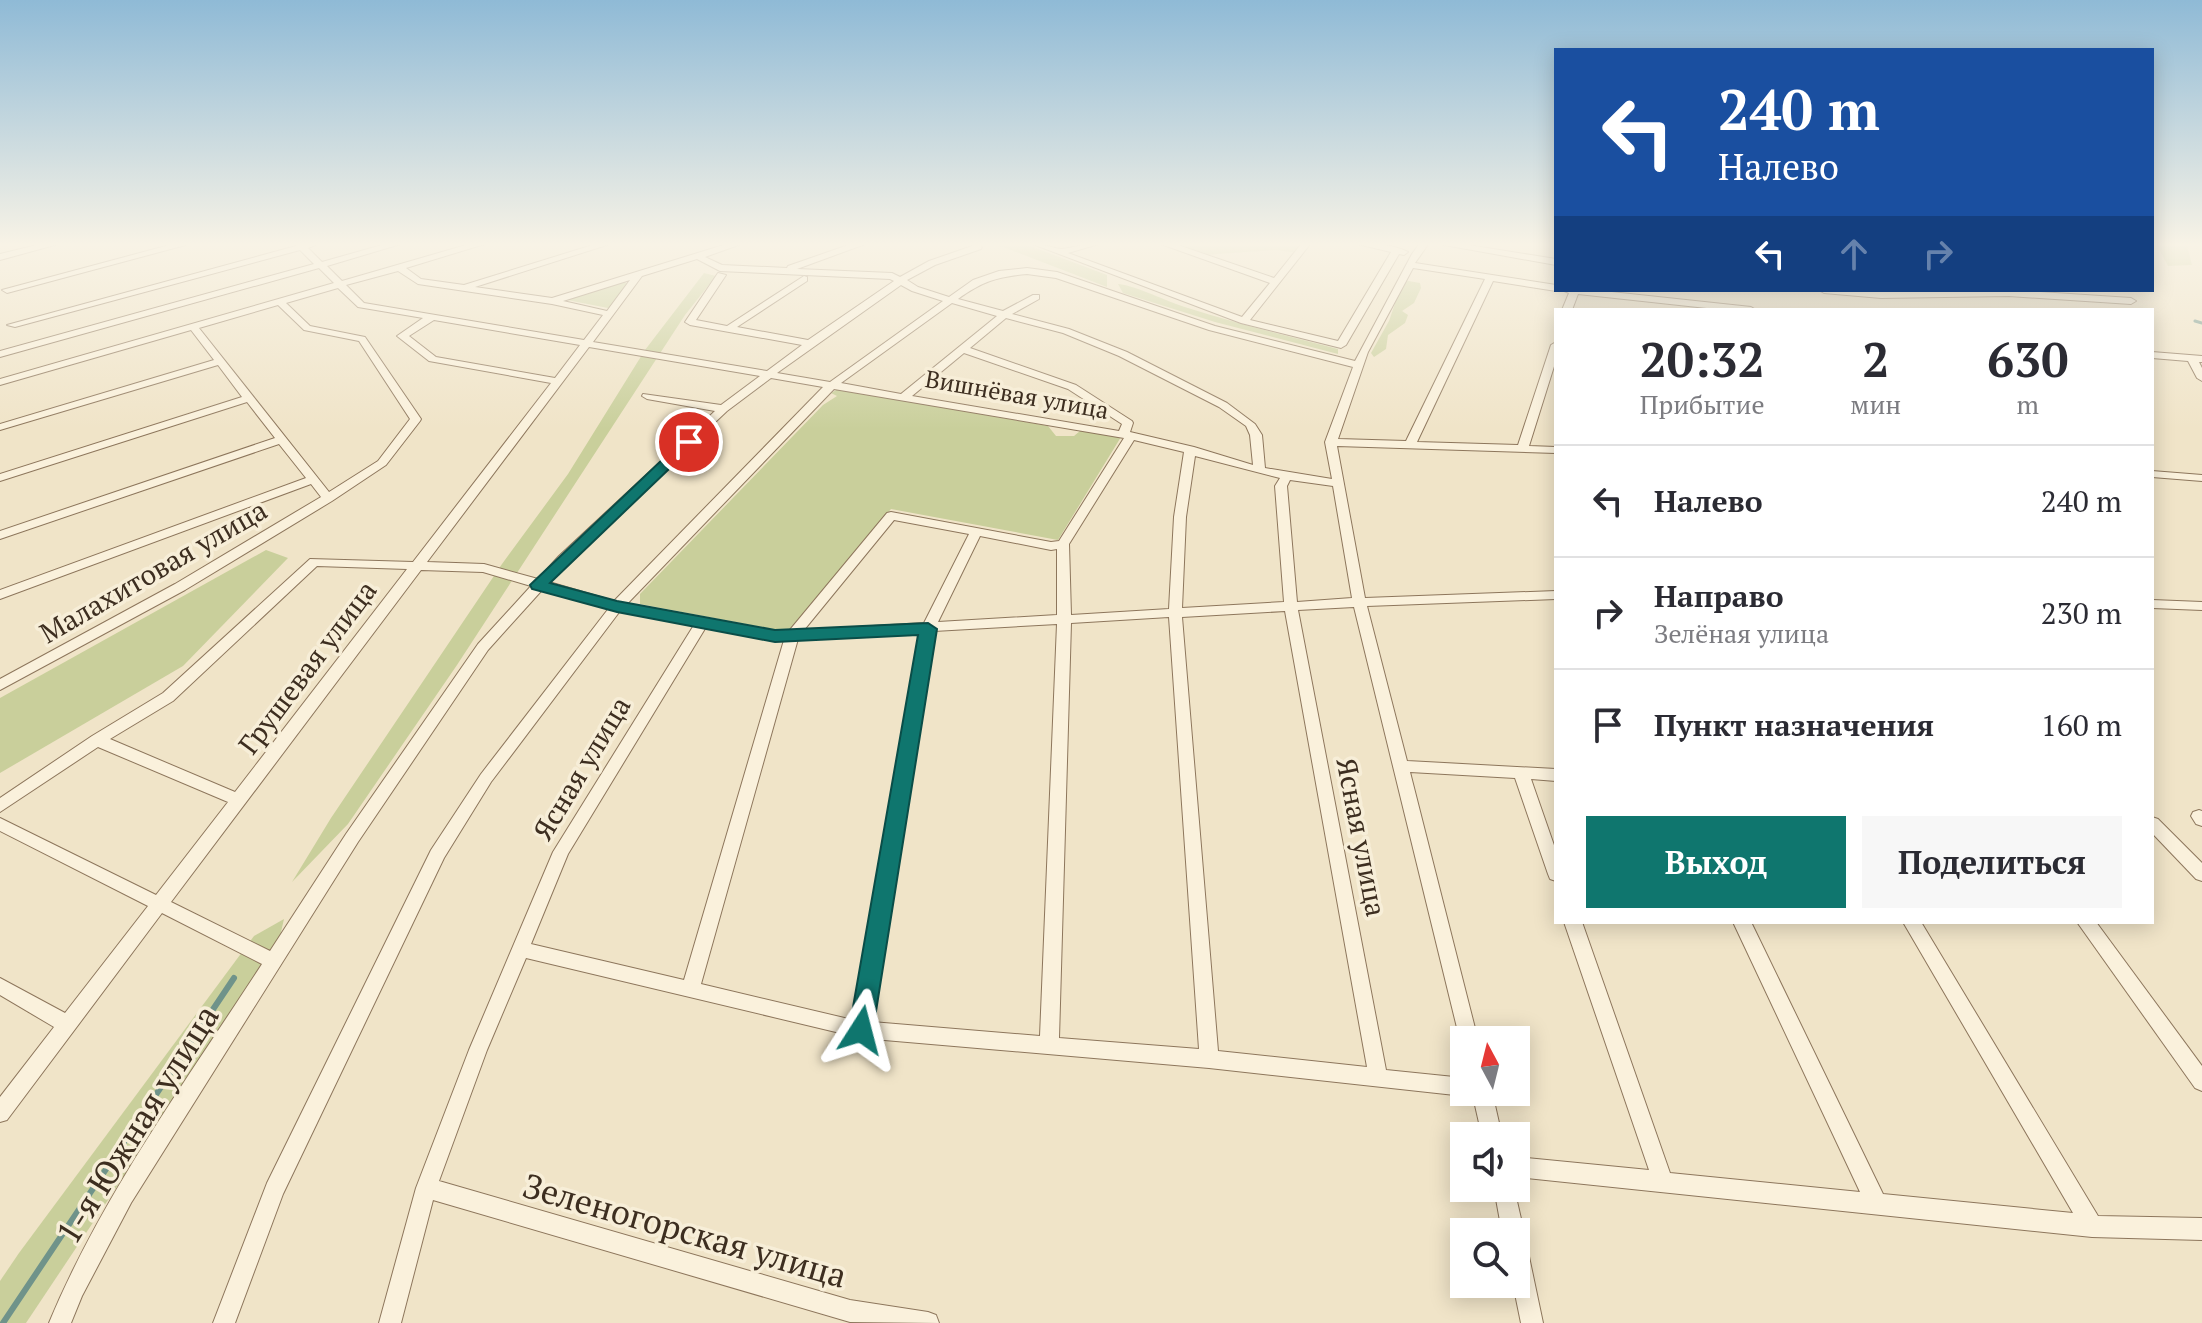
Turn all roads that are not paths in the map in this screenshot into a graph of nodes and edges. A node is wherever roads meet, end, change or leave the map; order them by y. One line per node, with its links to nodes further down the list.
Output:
1 (85, 305): 26 (street)
2 (179, 305): 33 (street)
3 (270, 305): 27 (street)
4 (283, 305): 62 (street, Малахитовая улица)
5 (361, 305): 24 (street, Вишнёвая улица)
6 (568, 305): 22 (street)
7 (616, 305): 22 (street, Грушевая улица)
8 (701, 305): 28 (street)
9 (765, 305): 28 (street)
10 (867, 305): 30 (street, 1-я Южная улица)
11 (943, 305): 42 (street)
12 (968, 305): 23 (street)
13 (1023, 305): 23 (street, Вишнёвая улица)
14 (1144, 305): 37 (street)
15 (1200, 305): 25 (street)
16 (1257, 305): 25 (street)
17 (1365, 305): 25 (street)
18 (1389, 305): 37 (street)
19 (1477, 305): 51 (street)
20 (1673, 306): 21 (street)
21 (1712, 308)
22 (609, 314): 29 (street, Грушевая улица)
23 (1006, 315): 31 (street, Вишнёвая улица); 55 (street)
24 (432, 317): 29 (street, Вишнёвая улица); 40 (street)
25 (1244, 321)
26 (12, 325)
27 (193, 327): 36 (street); 41 (street)
28 (728, 329): 30 (street)
29 (585, 343): 38 (street, Вишнёвая улица); 40 (street, Грушевая улица)
30 (810, 343): 38 (street, 1-я Южная улица)
31 (964, 349): 44 (street, Вишнёвая улица); 48 (street, Вишнёвая улица)
32 (1554, 351): 53 (street)
33 (0, 354)
34 (2154, 355): 35 (street)
35 (2197, 359): 39 (street)
36 (220, 361): 45 (street); 47 (street)
37 (1358, 365): 50 (street)
38 (767, 375): 42 (street, Вишнёвая улица); 46 (street, 1-я Южная улица)
39 (2202, 378)
40 (556, 381): 66 (street, Грушевая улица)
41 (0, 382)
42 (832, 385): 44 (street, Вишнёвая улица); 72 (street)
43 (647, 396): 46 (street)
44 (904, 397): 48 (street, Вишнёвая улица)
45 (249, 398): 49 (street); 58 (street)
46 (723, 409): 67 (street, 1-я Южная улица)
47 (0, 427)
48 (1127, 435): 52 (street, Вишнёвая улица); 65 (street, Вишнёвая улица)
49 (282, 439): 60 (street); 64 (street, Малахитовая улица)
50 (1331, 442): 51 (street); 61 (street)
51 (1410, 444): 53 (street)
52 (1190, 449): 55 (street, Вишнёвая улица); 75 (street)
53 (1522, 449): 54 (street)
54 (1554, 450)
55 (1259, 470): 57 (street, Вишнёвая улица)
56 (2154, 474): 59 (street)
57 (1286, 477): 61 (street, Вишнёвая улица); 74 (street)
58 (0, 478)
59 (2202, 478)
60 (313, 479): 62 (street); 68 (street, Малахитовая улица)
61 (1338, 483): 70 (street)
62 (328, 498): 80 (street, Малахитовая улица)
63 (976, 532): 65 (street); 78 (street); 79 (street)
64 (0, 535)
65 (1063, 544): 77 (street)
66 (417, 565): 67 (street); 81 (street, Грушевая улица); 85 (street, Грушевая улица)
67 (538, 585): 72 (street); 97 (street, 1-я Южная улица)
68 (0, 595)
69 (1554, 595): 70 (street)
70 (1360, 604): 74 (street); 82 (street)
71 (2154, 604): 73 (street)
72 (617, 606): 76 (street); 118 (street)
73 (2202, 606)
74 (1291, 607): 75 (street); 105 (street, Ясная улица)
75 (1175, 614): 77 (street); 104 (street)
76 (703, 622): 79 (street); 96 (street, Ясная улица)
77 (1064, 622): 78 (street); 103 (street)
78 (928, 629): 79 (street); 102 (street)
79 (792, 636): 99 (street)
80 (0, 685)
81 (97, 740): 85 (street); 86 (street, Грушевая улица)
82 (1402, 766): 83 (street); 101 (street)
83 (1521, 774): 84 (street); 89 (street)
84 (1554, 775)
85 (239, 800): 91 (street, Грушевая улица)
86 (0, 806)
87 (0, 824): 91 (street)
88 (2154, 825): 90 (street)
89 (1554, 868)
90 (2202, 874)
91 (160, 903): 97 (street); 100 (street, Грушевая улица)
92 (1574, 924): 110 (street)
93 (1743, 924): 112 (street)
94 (1913, 924): 113 (street)
95 (2087, 924): 106 (street)
96 (521, 949): 99 (street); 111 (street, Ясная улица)
97 (275, 962): 117 (street, 1-я Южная улица)
98 (0, 986): 100 (street)
99 (690, 989): 102 (street)
100 (68, 1025): 108 (street, Грушевая улица)
101 (1466, 1026)
102 (861, 1030): 103 (street)
103 (1049, 1044): 104 (street)
104 (1209, 1059): 105 (street)
105 (1378, 1077): 107 (street)
106 (2202, 1082)
107 (1450, 1085)
108 (0, 1113)
109 (1530, 1168): 110 (street)
110 (1663, 1182): 112 (street)
111 (426, 1188): 116 (street, Зеленогорская улица); 119 (street, Ясная улица)
112 (1877, 1205): 113 (street)
113 (2092, 1226): 114 (street)
114 (2202, 1229)
115 (1527, 1298): 121 (street)
116 (848, 1317): 120 (street, Зеленогорская улица)
117 (60, 1323)
118 (224, 1323)
119 (390, 1323)
120 (928, 1323)
121 (1532, 1323)

